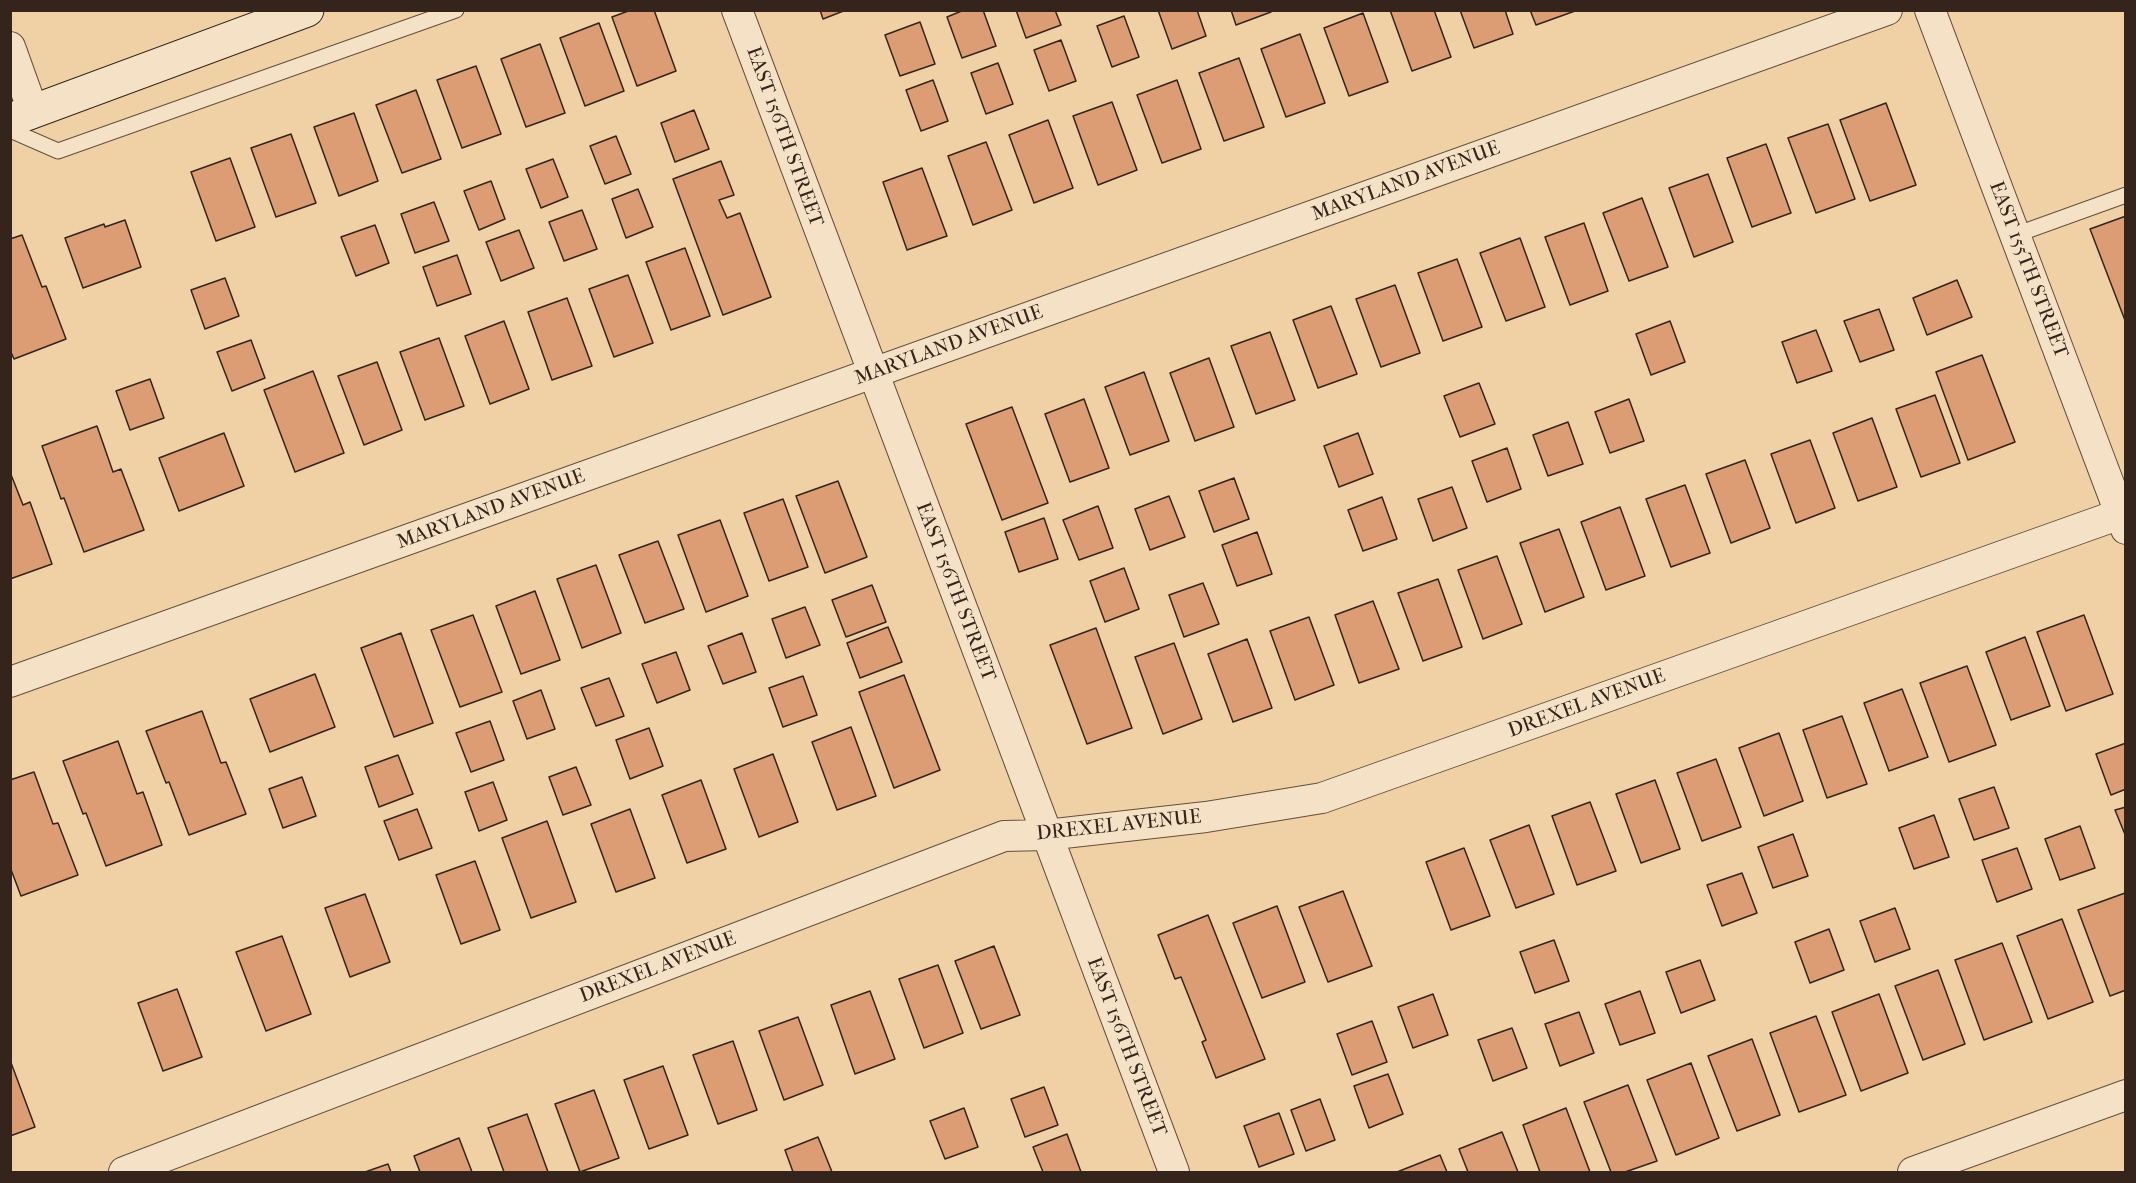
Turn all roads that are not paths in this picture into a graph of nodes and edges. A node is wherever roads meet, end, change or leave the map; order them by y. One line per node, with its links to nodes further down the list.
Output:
1 (306, 10): 7 (main road)
2 (456, 10): 7 (lane)
3 (737, 10): 10 (street, EAST 156TH STREET)
4 (1887, 10): 10 (street, MARYLAND AVENUE)
5 (1930, 10): 9 (street, EAST 155TH STREET)
6 (10, 47): 7 (street)
7 (18, 120)
8 (2126, 195): 9 (lane)
9 (2015, 235): 11 (street, EAST 155TH STREET)
10 (872, 373): 12 (street, MARYLAND AVENUE); 13 (street, EAST 156TH STREET)
11 (2124, 519): 13 (street, DREXEL AVENUE)
12 (10, 682)
13 (1046, 835): 15 (street, DREXEL AVENUE); 16 (street, EAST 156TH STREET)
14 (2126, 1095): 17 (street)
15 (124, 1173)
16 (1174, 1173)
17 (1913, 1173)

